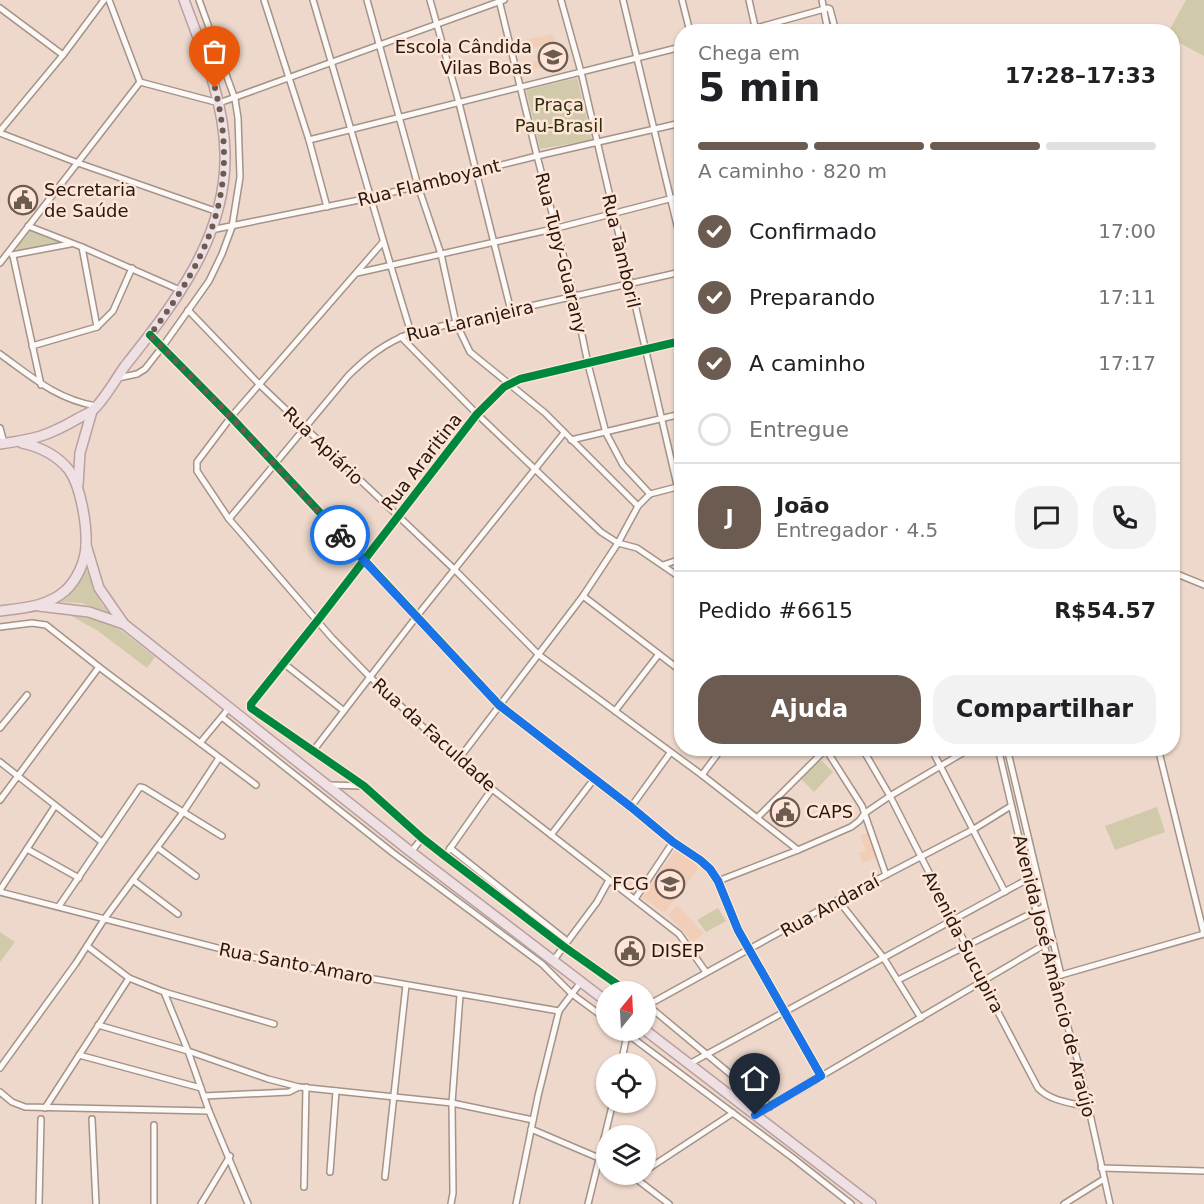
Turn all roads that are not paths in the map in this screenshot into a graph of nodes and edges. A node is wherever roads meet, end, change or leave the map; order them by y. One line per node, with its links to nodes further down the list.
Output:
1 (104, 0): 25 (street)
2 (109, 0): 30 (street)
3 (184, 0): 33 (highway)
4 (199, 0): 32 (street)
5 (264, 0): 29 (street)
6 (313, 0): 27 (street)
7 (367, 0): 23 (street)
8 (430, 0): 22 (street)
9 (561, 0): 28 (street, Rua Tamboril)
10 (623, 0): 26 (street)
11 (682, 0): 17 (street)
12 (749, 0): 18 (street)
13 (822, 0): 16 (street)
14 (501, 1): 22 (street); 31 (street, Rua Tupy-Guarany)
15 (0, 8): 25 (street)
16 (824, 9): 19 (street); 20 (street); 21 (street)
17 (688, 24)
18 (755, 24)
19 (775, 24)
20 (827, 24)
21 (834, 24)
22 (436, 25): 23 (street); 34 (street)
23 (380, 46): 27 (street); 35 (street)
24 (674, 49): 26 (street)
25 (63, 55): 39 (street)
26 (636, 58): 28 (street); 38 (street)
27 (332, 63): 29 (street); 37 (street)
28 (581, 72): 31 (street); 41 (street, Rua Tamboril)
29 (289, 77): 32 (street); 40 (street)
30 (140, 82): 33 (street); 43 (street)
31 (521, 87): 34 (street); 42 (street, Rua Tupy-Guarany)
32 (235, 99): 33 (street); 54 (street)
33 (219, 103): 51 (highway)
34 (459, 103): 35 (street); 44 (street)
35 (400, 117): 37 (street); 45 (street)
36 (674, 125): 38 (street, Rua Flamboyant)
37 (352, 130): 40 (street); 47 (street)
38 (655, 130): 41 (street, Rua Flamboyant); 48 (street)
39 (0, 132): 43 (street)
40 (309, 140): 49 (street)
41 (597, 143): 42 (street, Rua Flamboyant); 52 (street, Rua Tamboril)
42 (537, 156): 44 (street, Rua Flamboyant); 55 (street, Rua Tupy-Guarany)
43 (78, 164): 51 (street); 53 (street)
44 (477, 171): 45 (street, Rua Flamboyant); 59 (street)
45 (418, 186): 47 (street, Rua Flamboyant); 62 (street)
46 (674, 197): 48 (street)
47 (369, 198): 49 (street, Rua Flamboyant); 57 (street)
48 (671, 198): 50 (street); 52 (street)
49 (327, 207): 54 (street, Rua Flamboyant)
50 (674, 211)
51 (218, 212): 56 (highway)
52 (612, 214): 55 (street); 68 (street, Rua Tamboril)
53 (28, 226): 58 (street); 61 (street)
54 (232, 227): 56 (street, Rua Flamboyant); 71 (street)
55 (557, 228): 59 (street); 70 (street, Rua Tupy-Guarany)
56 (211, 230): 69 (highway)
57 (383, 242): 64 (street); 66 (street)
58 (72, 243): 60 (street); 61 (street)
59 (495, 243): 62 (street); 72 (street)
60 (82, 247): 65 (street); 74 (street)
61 (11, 254): 63 (street); 79 (street)
62 (441, 254): 64 (street); 73 (street)
63 (0, 263)
64 (390, 265): 66 (street); 75 (street)
65 (132, 268): 69 (street); 74 (street)
66 (356, 273): 87 (street)
67 (674, 274): 68 (street, Rua Laranjeira)
68 (629, 284): 70 (street, Rua Laranjeira); 81 (street, Rua Tamboril)
69 (182, 291): 76 (highway)
70 (574, 296): 72 (street, Rua Laranjeira); 83 (street, Rua Tupy-Guarany)
71 (188, 310): 80 (street); 87 (street, Rua Apiário)
72 (511, 311): 73 (street, Rua Laranjeira)
73 (456, 323): 75 (street, Rua Laranjeira); 85 (street)
74 (97, 327): 79 (street)
75 (411, 333): 77 (street, Rua Laranjeira)
76 (150, 335): 80 (street); 84 (highway)
77 (401, 337): 89 (street); 93 (street, Rua Laranjeira)
78 (674, 342): 81 (street, Rua Araritina)
79 (32, 346): 86 (street)
80 (163, 346): 84 (street); 91 (street)
81 (645, 350): 83 (street, Rua Araritina); 92 (street, Rua Tamboril)
82 (0, 354): 86 (street)
83 (588, 364): 85 (street, Rua Araritina); 96 (street, Rua Tupy-Guarany)
84 (116, 378): 88 (highway)
85 (510, 383): 89 (street, Rua Araritina); 95 (street)
86 (41, 385): 88 (street)
87 (260, 385): 91 (street); 93 (street, Rua Apiário)
88 (94, 408): 98 (highway); 103 (highway)
89 (477, 414): 102 (street); 107 (street, Rua Araritina)
90 (674, 416): 92 (street)
91 (231, 417): 100 (street); 108 (street, Rua da Faculdade)
92 (661, 419): 96 (street); 101 (street, Rua Tamboril)
93 (304, 427): 100 (street, Rua Laranjeira); 107 (street, Rua Apiário)
94 (0, 428): 99 (street)
95 (564, 433): 97 (street); 102 (street)
96 (606, 433): 97 (street); 105 (street, Rua Tupy-Guarany)
97 (571, 440): 106 (street)
98 (20, 442): 99 (highway); 103 (highway)
99 (2, 443)
100 (274, 464): 108 (street, Rua Laranjeira); 111 (street)
101 (674, 467)
102 (535, 470): 109 (street); 114 (street)
103 (78, 486): 110 (highway)
104 (674, 487): 105 (street)
105 (650, 494): 106 (street)
106 (638, 506): 109 (street)
107 (398, 518): 111 (street, Rua Araritina); 114 (street, Rua Apiário)
108 (229, 519): 122 (street, Rua da Faculdade)
109 (618, 543): 113 (street); 118 (street)
110 (86, 545): 119 (highway); 123 (highway)
111 (363, 560): 121 (street); 122 (street, Rua Araritina)
112 (674, 561): 113 (street)
113 (663, 565): 115 (street)
114 (454, 569): 121 (street); 126 (street, Rua Apiário)
115 (674, 573)
116 (1180, 575): 117 (street)
117 (1204, 585)
118 (583, 596): 125 (street); 126 (street)
119 (39, 606): 120 (highway); 123 (highway)
120 (0, 611)
121 (417, 616): 130 (street); 132 (street)
122 (318, 620): 127 (street, Rua Araritina); 130 (street, Rua da Faculdade)
123 (124, 624): 133 (highway)
124 (0, 627): 129 (street)
125 (659, 654): 128 (street); 135 (street)
126 (539, 655): 132 (street); 135 (street, Rua Apiário)
127 (282, 662): 134 (street); 139 (street, Rua Araritina)
128 (674, 666)
129 (99, 668): 138 (street); 157 (street)
130 (370, 677): 134 (street); 153 (street, Rua da Faculdade)
131 (27, 695): 137 (street)
132 (499, 705): 153 (street); 158 (street)
133 (229, 708): 136 (street); 160 (highway)
134 (344, 711): 139 (street)
135 (615, 711): 140 (street, Rua Apiário)
136 (222, 717): 138 (street); 225 (street)
137 (0, 728)
138 (200, 743): 152 (street)
139 (313, 751): 161 (street)
140 (670, 753): 142 (street, Rua Apiário); 169 (street)
141 (674, 756): 156 (street, Rua Apiário)
142 (674, 756)
143 (716, 756): 156 (street)
144 (819, 756): 172 (street)
145 (830, 756): 171 (street)
146 (867, 756): 165 (street, Avenida Sucupira)
147 (934, 756): 155 (street)
148 (957, 756): 155 (street)
149 (1000, 756): 164 (street, Avenida José Amâncio de Araújo)
150 (1009, 756): 163 (street)
151 (1160, 756): 203 (street)
152 (219, 758): 159 (street); 170 (street)
153 (458, 760): 162 (street, Rua da Faculdade)
154 (0, 762): 157 (street)
155 (939, 766): 165 (street); 173 (street)
156 (702, 775): 172 (street, Rua Apiário)
157 (18, 777): 166 (street); 167 (street)
158 (594, 779): 169 (street); 174 (street)
159 (256, 785)
160 (327, 785): 161 (street); 183 (highway)
161 (364, 786): 176 (street)
162 (492, 789): 174 (street, Rua da Faculdade); 180 (street)
163 (1017, 792): 164 (street); 198 (street)
164 (1008, 795): 168 (street, Avenida José Amâncio de Araújo)
165 (890, 796): 171 (street); 185 (street, Avenida Sucupira)
166 (0, 800)
167 (55, 806): 177 (street); 181 (street)
168 (1011, 806): 173 (street, Rua Andaraí); 189 (street, Avenida José Amâncio de Araújo)
169 (631, 807): 178 (street)
170 (184, 811): 175 (street); 177 (street); 179 (street)
171 (865, 813): 182 (street); 186 (street)
172 (757, 818): 182 (street, Rua Apiário)
173 (974, 829): 185 (street, Rua Andaraí); 194 (street)
174 (551, 835): 191 (street, Rua da Faculdade)
175 (222, 836)
176 (422, 838): 183 (street); 184 (street)
177 (102, 842): 188 (street)
178 (673, 842): 192 (street); 195 (street)
179 (158, 848): 187 (street); 190 (street)
180 (450, 848): 184 (street); 204 (street)
181 (27, 849): 188 (street); 193 (street)
182 (798, 850): 192 (street)
183 (411, 852): 212 (highway)
184 (445, 856): 209 (street)
185 (920, 857): 186 (street, Rua Andaraí); 202 (street, Avenida Sucupira)
186 (886, 875): 196 (street, Rua Andaraí)
187 (196, 876)
188 (79, 878): 197 (street)
189 (1028, 879): 194 (street); 199 (street, Avenida José Amâncio de Araújo)
190 (133, 880): 200 (street); 201 (street)
191 (609, 880): 195 (street, Rua da Faculdade); 204 (street)
192 (718, 881): 210 (street)
193 (0, 891): 197 (street, Rua Santo Amaro)
194 (1005, 892): 202 (street)
195 (635, 899): 213 (street, Rua da Faculdade)
196 (838, 900): 210 (street, Rua Andaraí); 211 (street)
197 (59, 906): 201 (street, Rua Santo Amaro)
198 (1044, 907): 199 (street); 205 (street)
199 (1035, 909): 206 (street); 207 (street, Avenida José Amâncio de Araújo)
200 (178, 914)
201 (105, 918): 208 (street); 221 (street, Rua Santo Amaro)
202 (953, 920): 206 (street, Avenida Sucupira); 211 (street)
203 (1204, 934): 214 (street)
204 (567, 940): 209 (street)
205 (1053, 942): 207 (street); 214 (street)
206 (966, 945): 217 (street); 220 (street, Avenida Sucupira)
207 (1044, 945): 215 (street, Avenida José Amâncio de Araújo); 220 (street)
208 (87, 946): 216 (street); 240 (street)
209 (563, 946): 212 (street); 218 (street)
210 (750, 951): 213 (street, Rua Andaraí); 230 (street)
211 (883, 957): 217 (street); 230 (street)
212 (553, 961): 219 (highway)
213 (706, 972): 226 (street, Rua Andaraí)
214 (1061, 975): 215 (street)
215 (1054, 977): 250 (street, Avenida José Amâncio de Araújo)
216 (129, 978): 222 (street); 233 (street)
217 (898, 980): 231 (street)
218 (612, 981)
219 (581, 982): 223 (highway); 225 (street)
220 (982, 982): 231 (street); 250 (street, Avenida Sucupira)
221 (406, 985): 224 (street, Rua Santo Amaro); 247 (street)
222 (164, 992): 232 (street); 236 (street)
223 (596, 993)
224 (460, 994): 227 (street, Rua Santo Amaro); 248 (street)
225 (572, 994): 227 (street); 228 (street)
226 (656, 999)
227 (558, 1011): 257 (street)
228 (596, 1012)
229 (656, 1012): 237 (street)
230 (785, 1012): 237 (street); 241 (street)
231 (921, 1018): 241 (street)
232 (274, 1024)
233 (98, 1025): 236 (street); 238 (street)
234 (656, 1038): 239 (highway)
235 (636, 1041): 253 (street)
236 (188, 1051): 242 (street); 243 (street)
237 (707, 1054): 239 (street); 249 (street)
238 (79, 1055): 243 (street); 251 (street)
239 (689, 1064): 254 (highway)
240 (0, 1068)
241 (821, 1076): 249 (street)
242 (303, 1087): 244 (street); 246 (street); 270 (street)
243 (201, 1088): 246 (street)
244 (336, 1091): 247 (street); 265 (street)
245 (0, 1092): 251 (street)
246 (204, 1096): 252 (street)
247 (395, 1098): 248 (street); 266 (street)
248 (452, 1103): 257 (street); 276 (street)
249 (770, 1107): 254 (street)
250 (1088, 1107): 263 (street, Avenida José Amâncio de Araújo)
251 (45, 1108): 252 (street)
252 (209, 1111): 260 (street)
253 (733, 1113): 262 (street); 280 (street)
254 (755, 1115): 281 (highway)
255 (41, 1119): 271 (street)
256 (92, 1119): 272 (street)
257 (532, 1120): 259 (street)
258 (154, 1125): 273 (street)
259 (531, 1129): 261 (street); 277 (street)
260 (230, 1156): 274 (street); 275 (street)
261 (596, 1156)
262 (656, 1164)
263 (1101, 1168): 264 (street); 267 (street, Avenida José Amâncio de Araújo)
264 (1204, 1170)
265 (330, 1172)
266 (385, 1177)
267 (1104, 1179): 282 (street); 283 (street, Avenida José Amâncio de Araújo)
268 (596, 1180): 278 (street)
269 (646, 1185): 279 (street)
270 (304, 1187)
271 (39, 1204)
272 (96, 1204)
273 (154, 1204)
274 (201, 1204)
275 (248, 1204)
276 (451, 1204)
277 (516, 1204)
278 (588, 1204)
279 (669, 1204)
280 (851, 1204)
281 (871, 1204)
282 (1065, 1204)
283 (1110, 1204)

